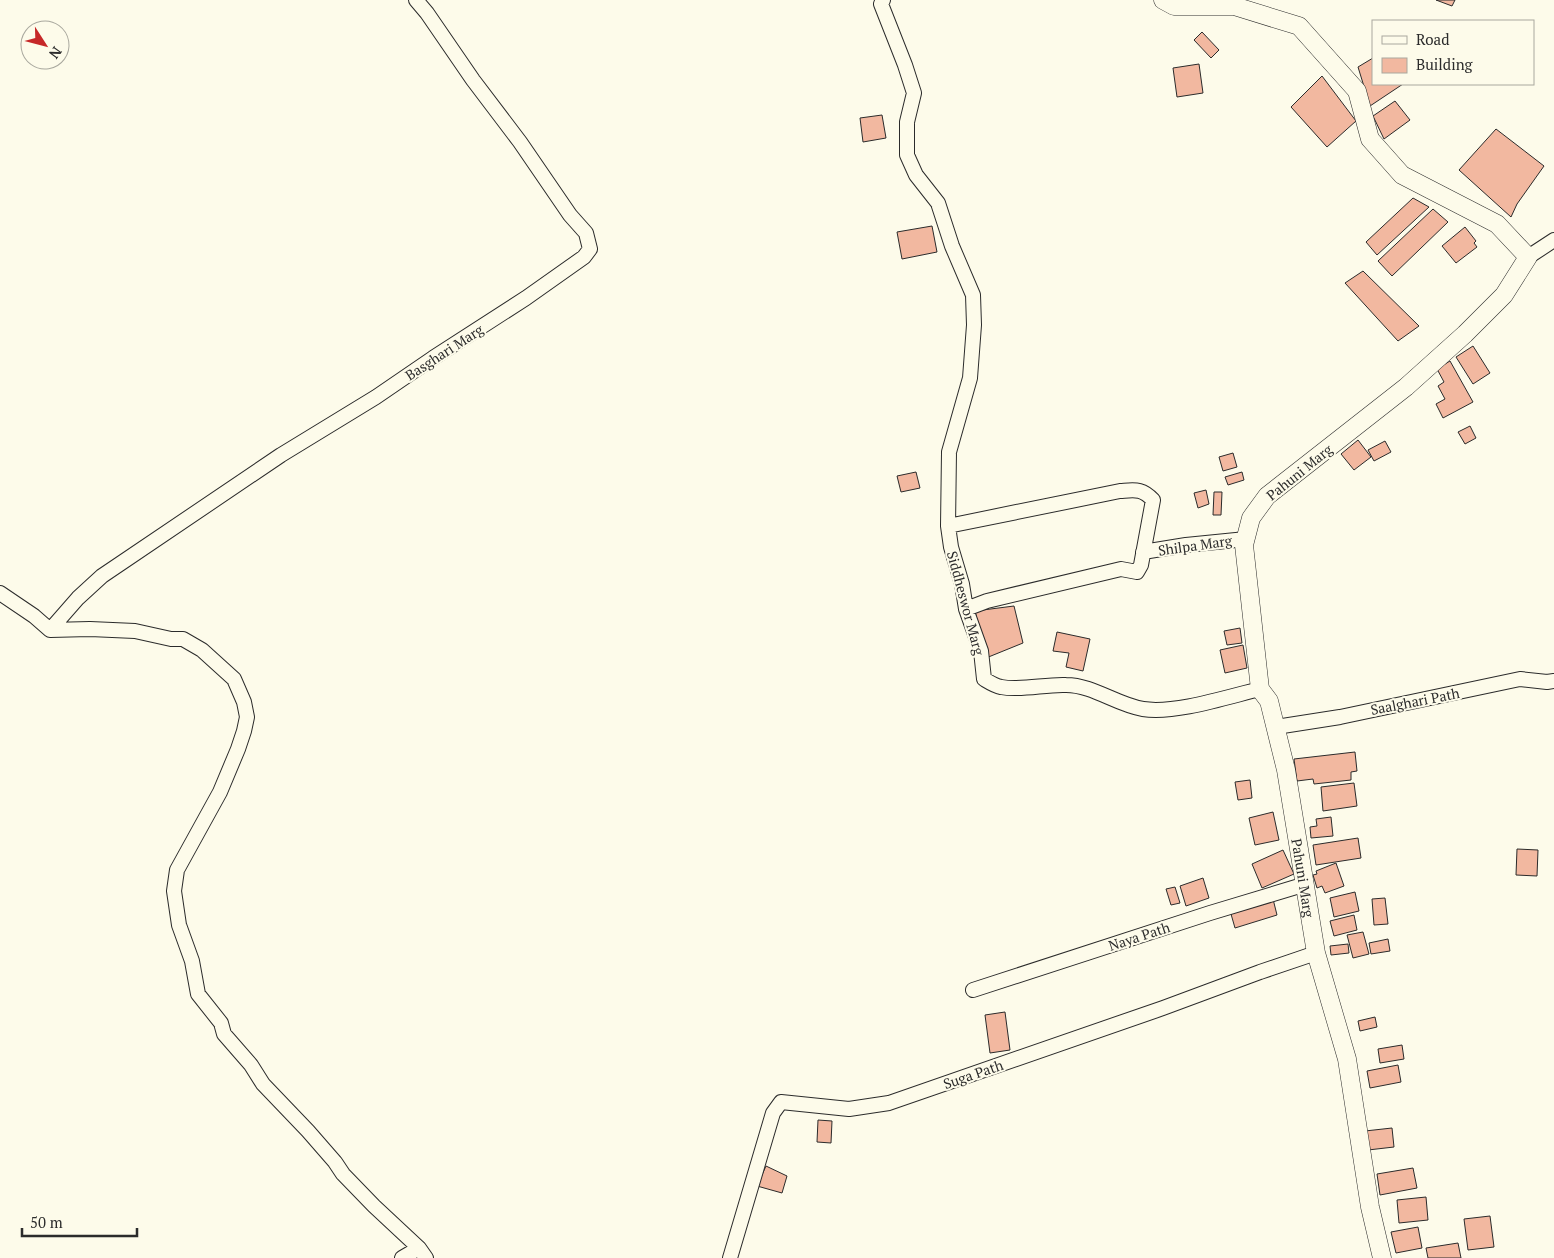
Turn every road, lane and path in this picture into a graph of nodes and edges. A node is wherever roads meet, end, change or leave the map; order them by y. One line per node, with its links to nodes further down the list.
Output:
1 (416, 0): 11 (street, Basghari Marg)
2 (883, 0): 6 (street, Siddheswor Marg)
3 (1163, 0): 5 (street)
4 (1554, 240): 5 (street)
5 (1528, 257): 7 (street, Pahuni Marg)
6 (948, 526): 8 (street); 10 (street, Siddheswor Marg)
7 (1246, 538): 8 (street, Shilpa Marg); 13 (street, Pahuni Marg)
8 (1143, 552): 10 (street)
9 (0, 593): 11 (street)
10 (966, 609): 13 (street, Siddheswor Marg)
11 (50, 630): 18 (street)
12 (1554, 682): 14 (street, Saalghari Path)
13 (1260, 689): 14 (street, Pahuni Marg)
14 (1276, 726): 15 (street, Pahuni Marg)
15 (1306, 884): 16 (street, Pahuni Marg); 17 (street, Naya Path)
16 (1316, 953): 20 (street, Suga Path); 21 (street, Pahuni Marg)
17 (973, 990)
18 (422, 1253): 19 (street)
19 (402, 1258)
20 (730, 1258)
21 (1382, 1258)

